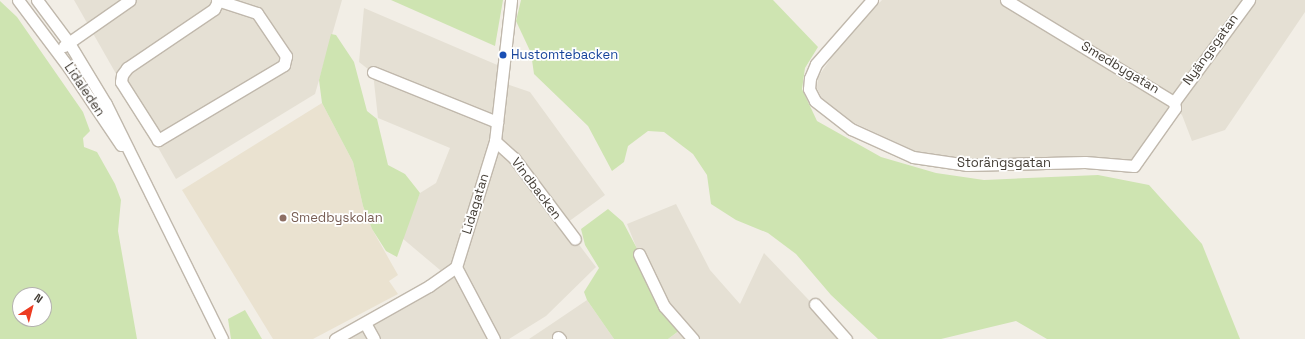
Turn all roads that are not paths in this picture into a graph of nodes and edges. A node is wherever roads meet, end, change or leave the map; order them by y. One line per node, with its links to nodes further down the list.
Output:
1 (18, 0): 10 (street, Lidaleden)
2 (37, 0): 9 (street, Lidaleden)
3 (130, 0): 9 (street)
4 (511, 0): 13 (street, Lidagatan)
5 (872, 0): 12 (street, Storängsgatan)
6 (1006, 0): 12 (street, Smedbygatan)
7 (1249, 0): 12 (street, Nyängsgatan)
8 (217, 1): 8 (street)
9 (69, 43): 10 (street); 15 (street, Lidaleden)
10 (57, 51): 15 (street, Lidaleden)
11 (373, 72): 13 (street)
12 (1174, 102)
13 (497, 122): 14 (street, Lidagatan)
14 (495, 141): 16 (street, Vindbacken); 18 (street, Lidagatan)
15 (145, 182): 21 (street, Lidaleden)
16 (575, 239)
17 (640, 254): 25 (street)
18 (456, 266): 20 (street); 24 (street)
19 (816, 304): 26 (street)
20 (365, 323): 22 (street); 23 (street)
21 (222, 339)
22 (335, 339)
23 (374, 339)
24 (494, 339)
25 (693, 339)
26 (846, 339)

